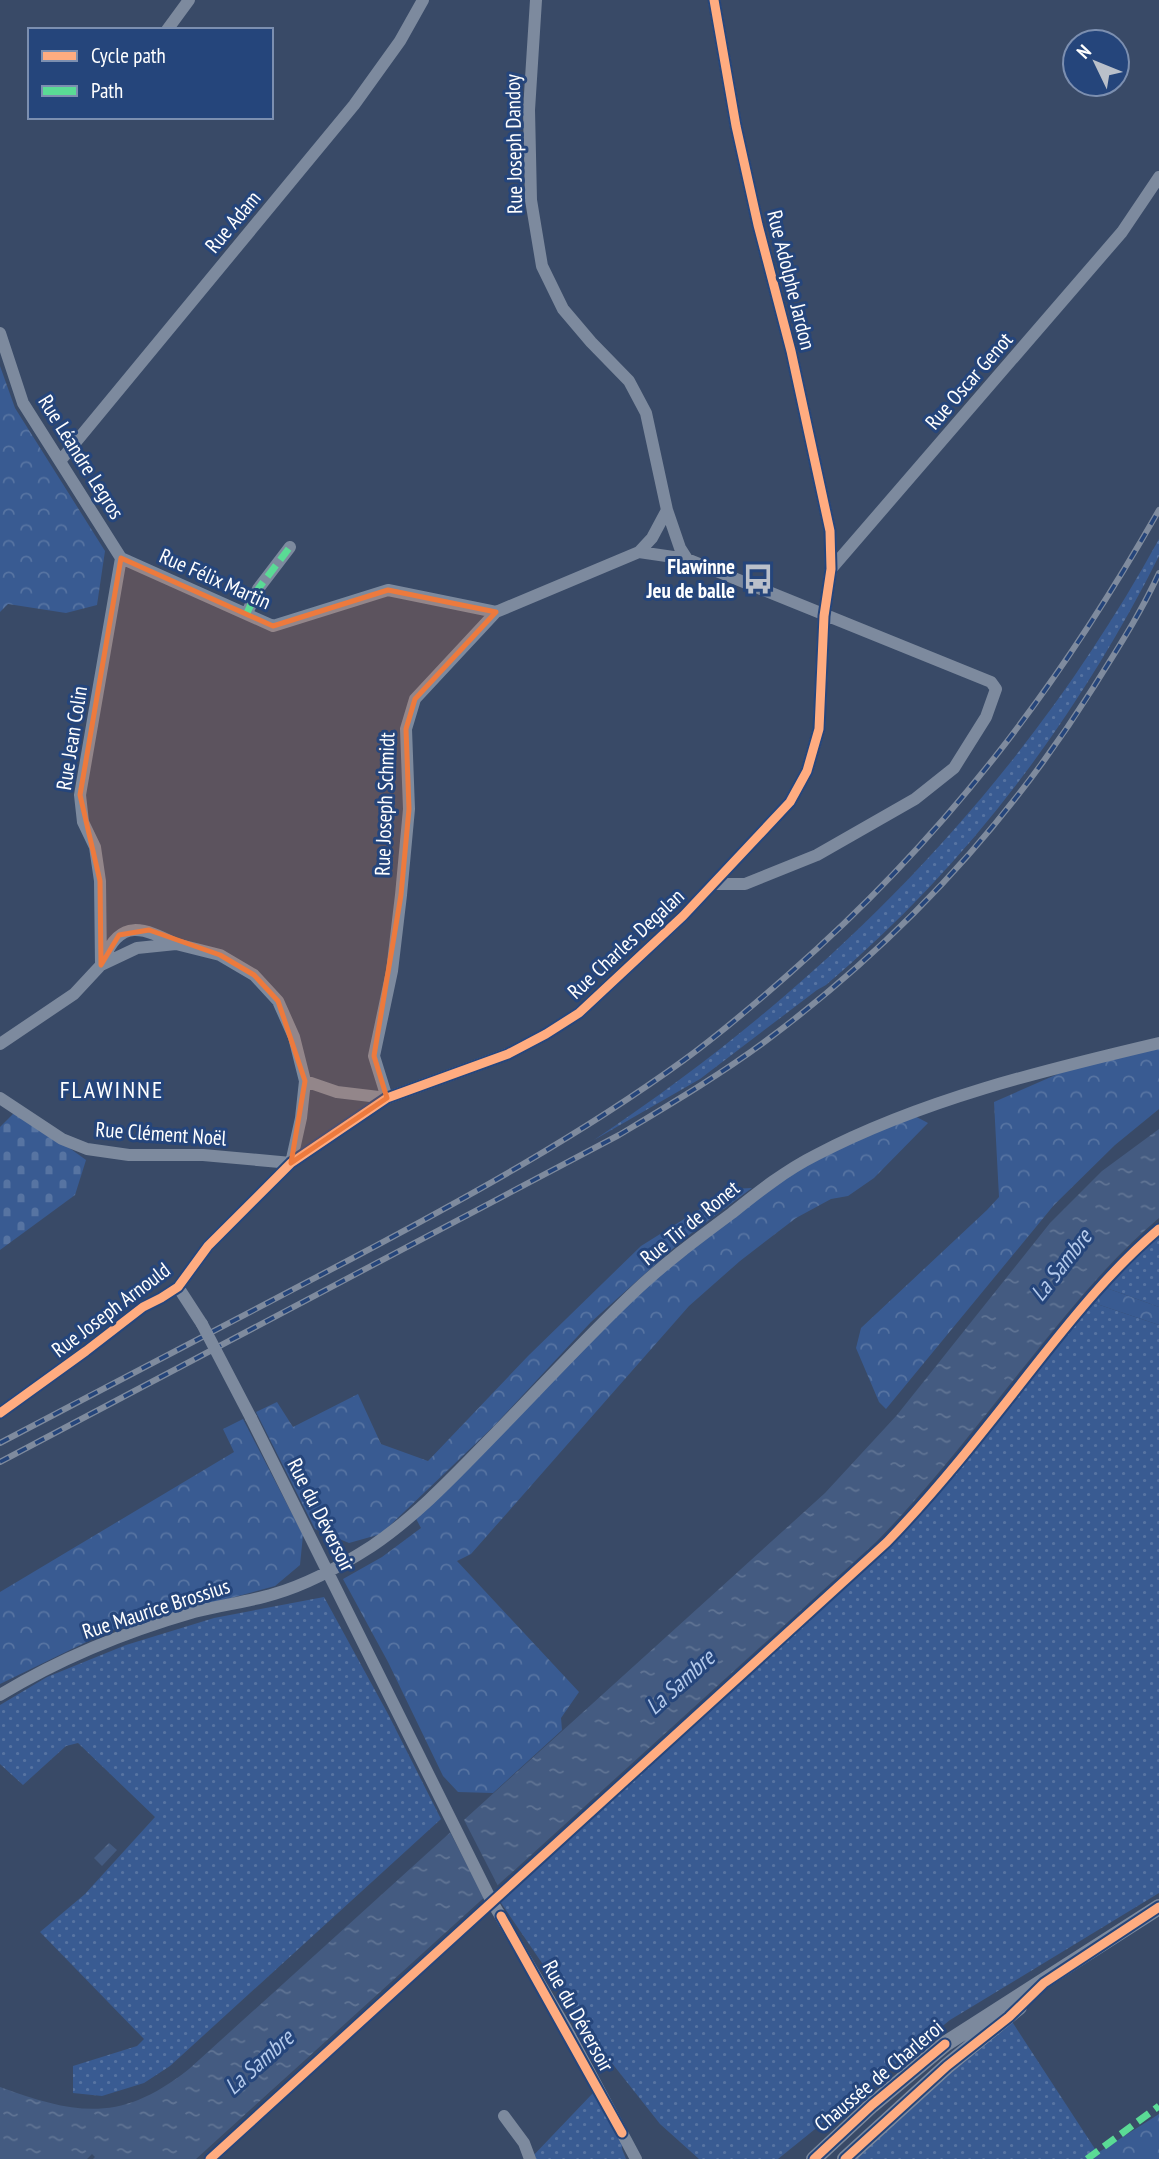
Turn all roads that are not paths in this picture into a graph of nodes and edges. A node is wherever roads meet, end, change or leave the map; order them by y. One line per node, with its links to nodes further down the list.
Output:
1 (188, 0): 5 (street)
2 (423, 0): 8 (street, Rue Adam)
3 (536, 0): 9 (street, Rue Joseph Dandoy)
4 (714, 0): 14 (street, Rue Adolphe Jardon)
5 (168, 28)
6 (1159, 177): 14 (street, Rue Oscar Genot)
7 (0, 333): 8 (street, Rue Léandre Legros)
8 (61, 460): 12 (street, Rue Léandre Legros)
9 (667, 510): 11 (street); 13 (street, Rue Joseph Dandoy)
10 (290, 547): 16 (street)
11 (639, 552): 13 (street); 15 (street, Rue Joseph Schmidt)
12 (121, 558): 16 (street, Rue Félix Martin); 20 (street, Rue Jean Colin)
13 (687, 559): 17 (street)
14 (831, 569): 17 (street)
15 (496, 612): 16 (street, Rue Félix Martin); 25 (street, Rue Joseph Schmidt)
16 (247, 613)
17 (824, 616): 18 (street, Rue Charles Degalan); 18 (street)
18 (714, 884): 25 (street, Rue Charles Degalan)
19 (176, 944): 20 (street); 20 (street); 23 (street)
20 (101, 965): 22 (street)
21 (1159, 1043): 29 (street, Rue Tir de Ronet)
22 (0, 1044)
23 (305, 1081): 25 (street, Rue Charles Degalan); 26 (street)
24 (0, 1098): 26 (street, Rue Clément Noël)
25 (387, 1098): 26 (street, Rue Charles Degalan)
26 (291, 1163): 27 (street, Rue Joseph Arnould)
27 (178, 1287): 28 (street, Rue Joseph Arnould); 29 (street, Rue du Déversoir, bridge)
28 (0, 1413)
29 (328, 1573): 30 (street, Rue Maurice Brossius); 34 (street, Rue du Déversoir)
30 (0, 1695)
31 (1159, 1907): 32 (main road, Chaussée de Charleroi)
32 (1044, 1983): 38 (main road, Chaussée de Charleroi); 39 (main road, Chaussée de Charleroi)
33 (504, 2116): 35 (street)
34 (622, 2133): 36 (street, Rue du Déversoir); 37 (street, Rue du Déversoir)
35 (530, 2159)
36 (636, 2159)
37 (643, 2159)
38 (814, 2159)
39 (845, 2159)

